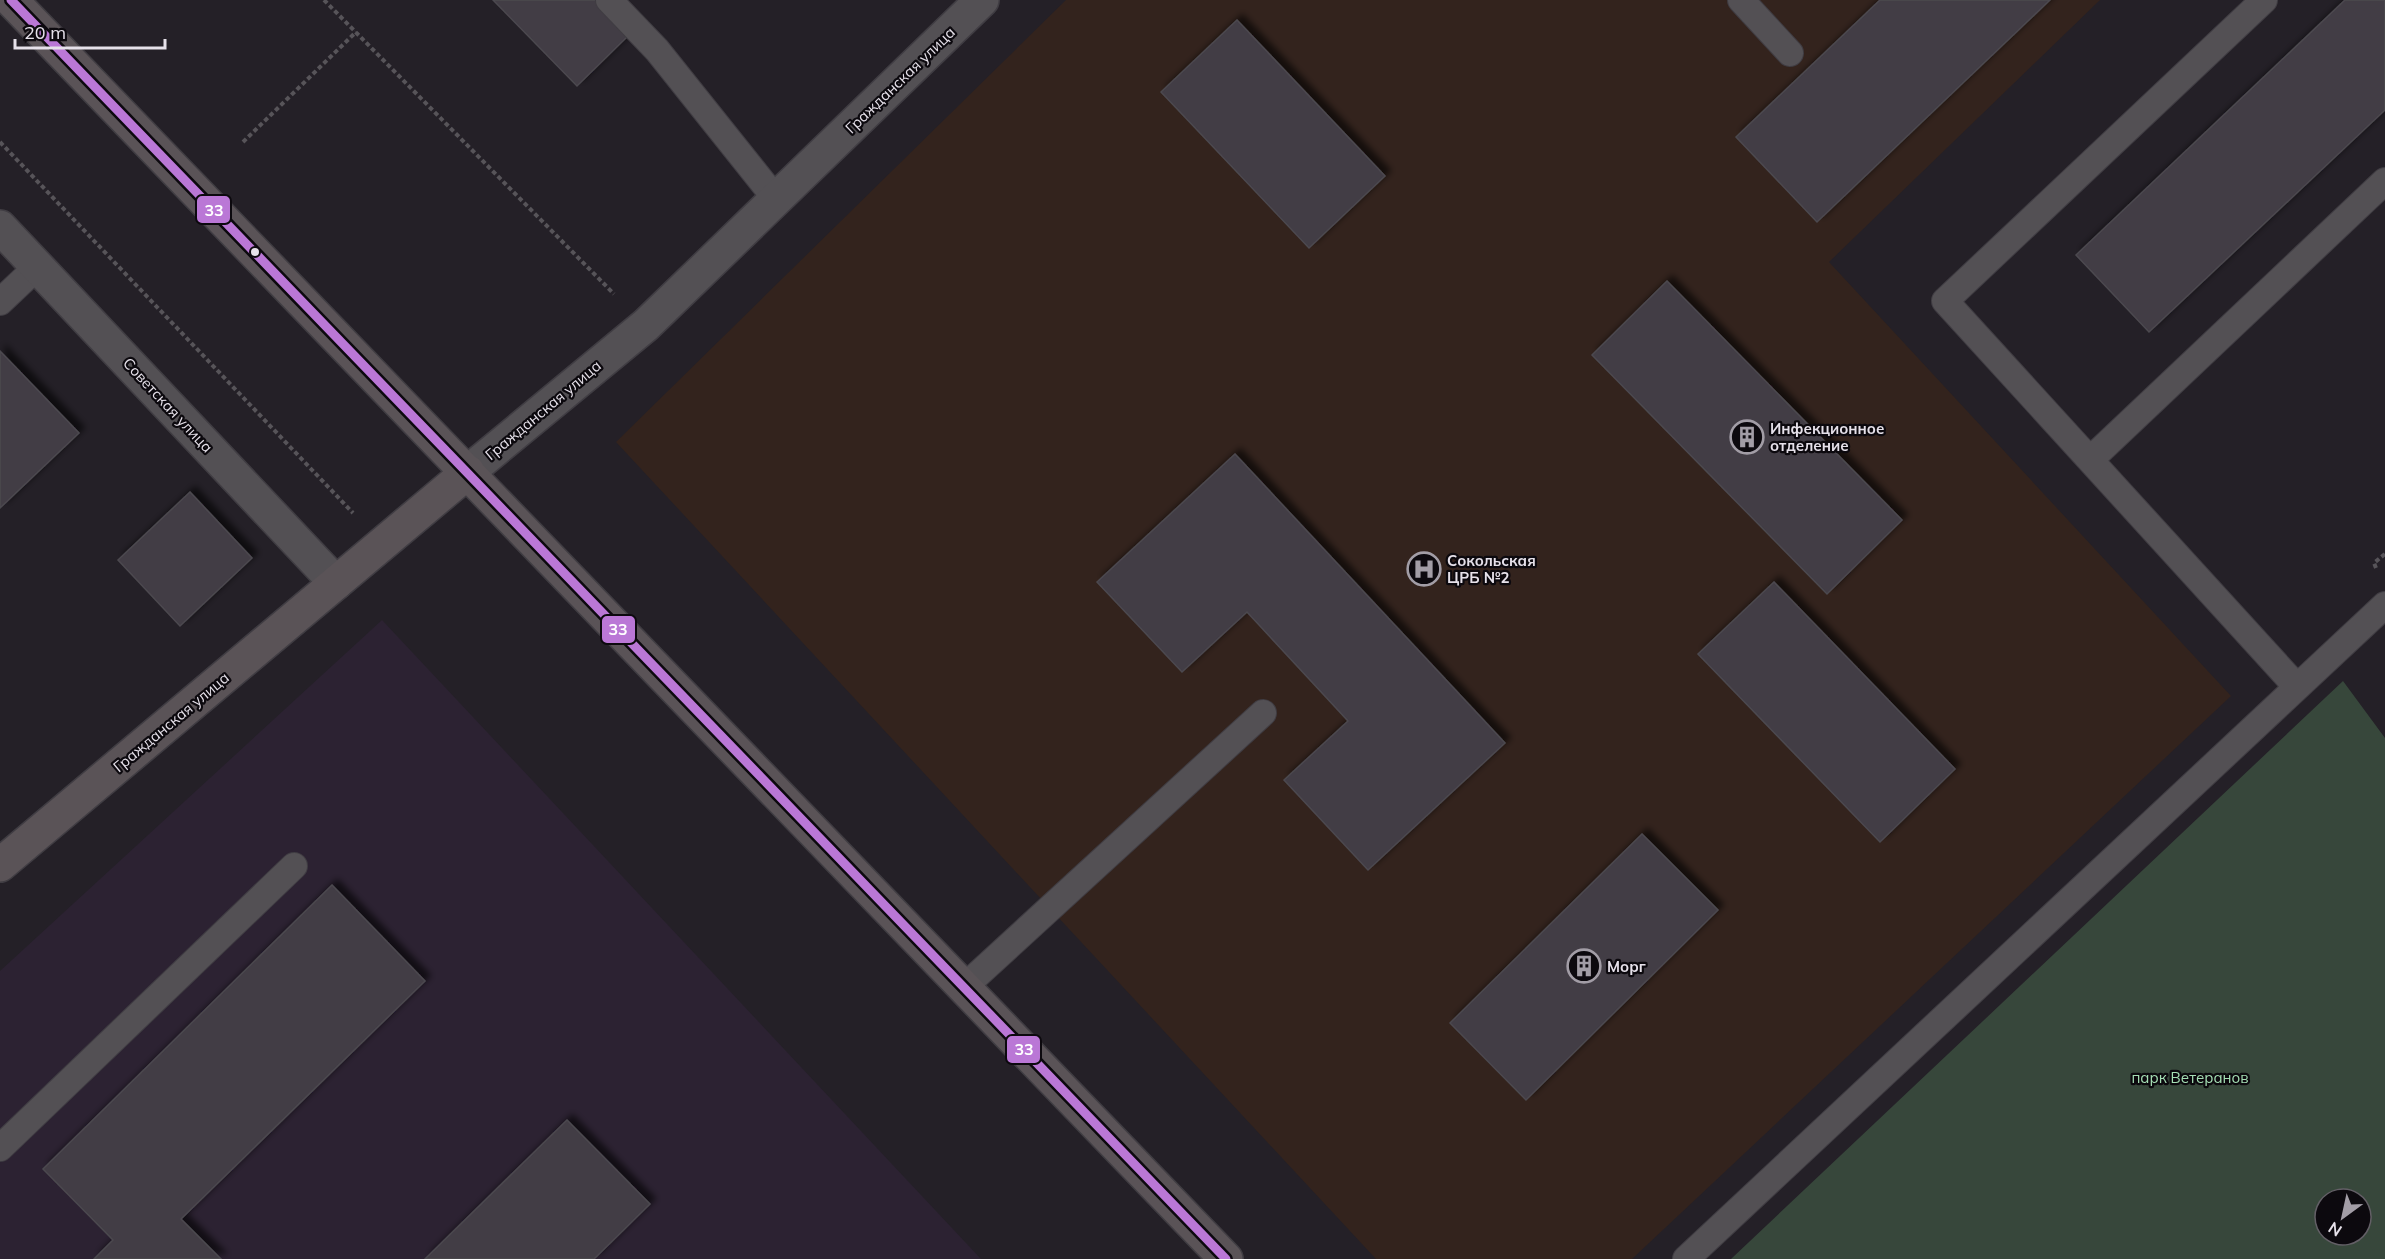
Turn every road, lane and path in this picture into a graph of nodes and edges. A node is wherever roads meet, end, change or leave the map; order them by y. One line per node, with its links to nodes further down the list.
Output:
1 (11, 0): 18 (main road)
2 (324, 0): 7 (path)
3 (609, 0): 12 (lane)
4 (982, 0): 12 (street, Гражданская улица)
5 (1742, 0): 8 (lane)
6 (2264, 0): 17 (lane)
7 (356, 32): 10 (path); 16 (path)
8 (1790, 53)
9 (0, 142): 19 (path)
10 (243, 142)
11 (2385, 181): 17 (lane)
12 (776, 199): 16 (street, Гражданская улица)
13 (0, 227): 14 (street, Советская улица)
14 (37, 267): 15 (lane); 20 (street, Советская улица)
15 (0, 302)
16 (646, 325): 18 (street, Гражданская улица)
17 (2090, 460): 22 (lane)
18 (468, 472): 19 (main road, Гражданская улица); 26 (main road)
19 (382, 544): 20 (main road, Гражданская улица)
20 (336, 583): 24 (main road, Гражданская улица)
21 (2385, 605): 22 (lane)
22 (2297, 687): 29 (lane)
23 (1263, 713): 26 (lane)
24 (0, 865)
25 (294, 866): 27 (lane)
26 (964, 987): 28 (main road)
27 (0, 1148)
28 (1226, 1259)
29 (1686, 1259)

